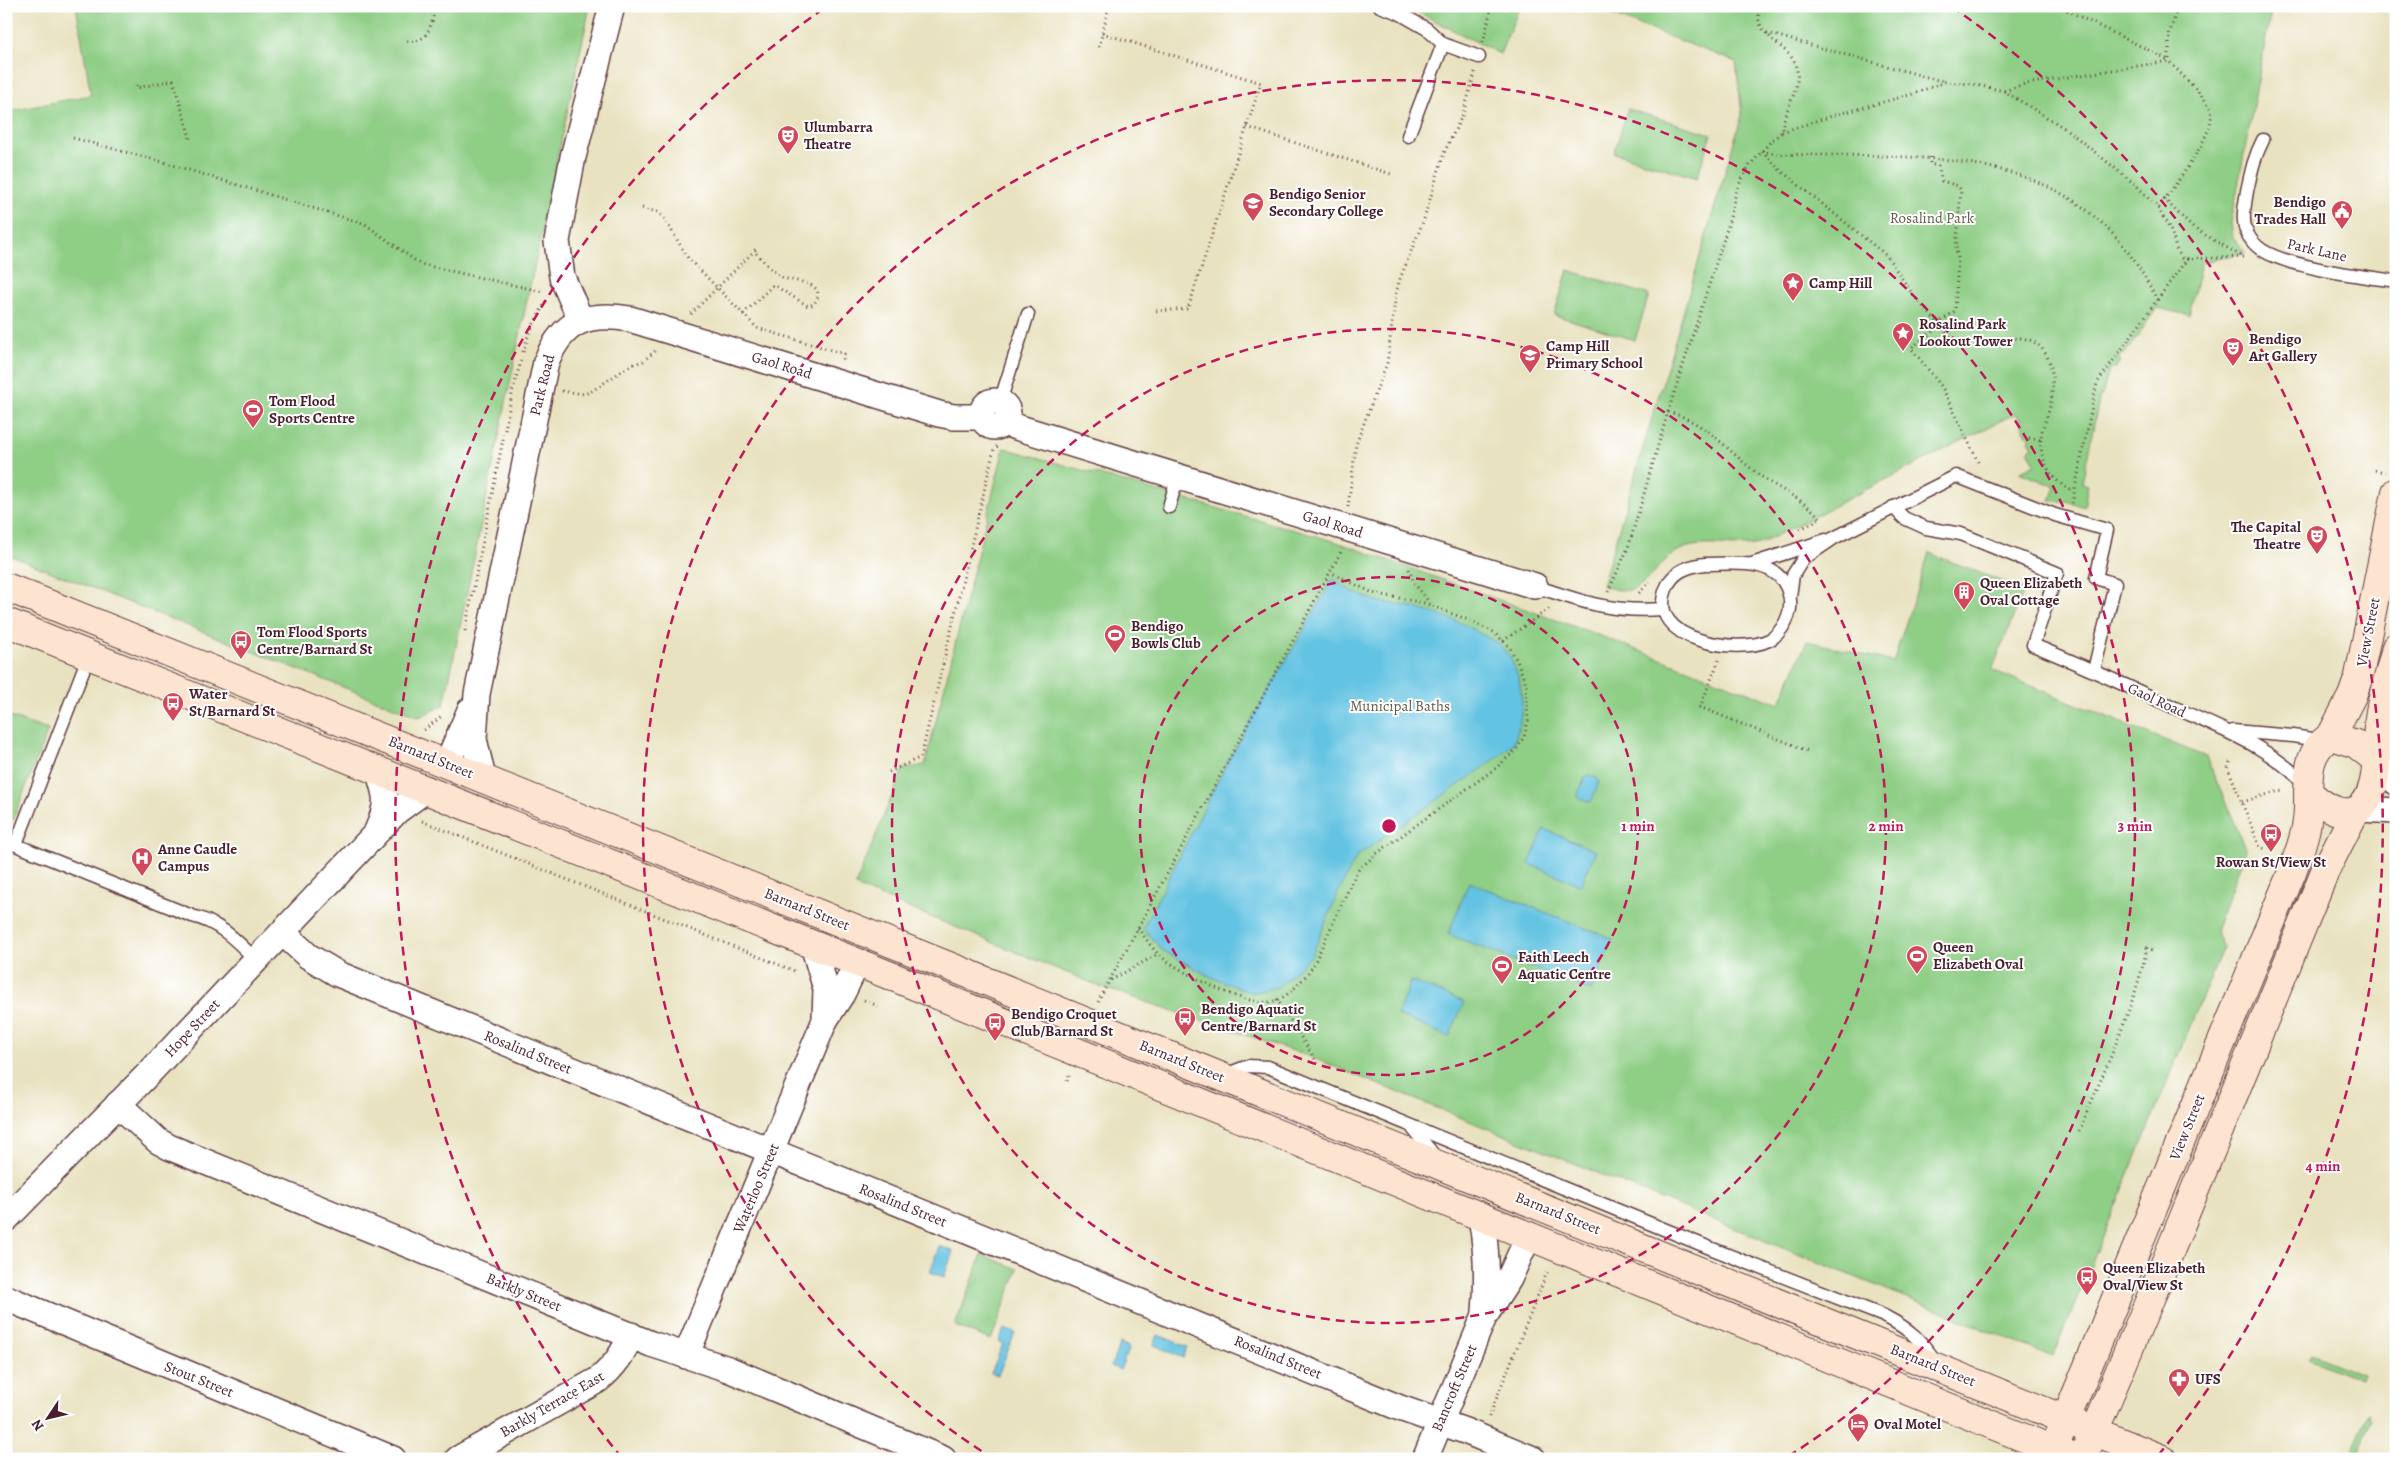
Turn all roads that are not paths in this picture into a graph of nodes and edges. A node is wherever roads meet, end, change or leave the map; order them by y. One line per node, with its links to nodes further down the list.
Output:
1 (612, 6): 9 (street)
2 (1380, 6): 3 (lane)
3 (1443, 44): 4 (lane); 5 (lane)
4 (1479, 57)
5 (1408, 136)
6 (2263, 140): 7 (lane, Park Lane)
7 (2396, 281)
8 (1028, 314): 10 (lane)
9 (582, 321): 10 (street, Gaol Road); 25 (street, Park Road)
10 (998, 421): 11 (street, Gaol Road)
11 (1178, 475): 13 (lane); 17 (street, Gaol Road)
12 (2391, 482): 27 (main road, View Street)
13 (1169, 507)
14 (1893, 507): 15 (lane); 24 (lane, Gaol Road); 24 (lane)
15 (1834, 538): 16 (lane); 19 (lane)
16 (1750, 565): 19 (lane); 20 (lane)
17 (1535, 586): 20 (lane, Gaol Road)
18 (18, 592): 23 (main road); 29 (main road, Barnard Street)
19 (1790, 596): 20 (lane)
20 (1663, 609)
21 (6, 622): 23 (main road, Barnard Street)
22 (2396, 647): 28 (main road, View Street)
23 (89, 656): 30 (main road, Barnard Street); 38 (lane)
24 (2094, 670): 26 (lane, Gaol Road)
25 (477, 694): 29 (street, Park Road); 31 (street, Park Road)
26 (2220, 729): 27 (lane, Gaol Road); 34 (lane, Gaol Road)
27 (2327, 739): 28 (main road); 34 (main road)
28 (2376, 761): 32 (street); 35 (main road)
29 (449, 765): 31 (main road, Barnard Street); 40 (main road)
30 (378, 770): 33 (main road, Barnard Street); 37 (street, Hope Street)
31 (483, 778): 39 (main road, Barnard Street)
32 (2396, 782)
33 (427, 789): 37 (street, Hope Street); 40 (main road, Barnard Street)
34 (2302, 791): 35 (main road); 64 (main road, View Street)
35 (2357, 810): 36 (street); 66 (main road, View Street)
36 (2396, 811)
37 (375, 836): 41 (street, Hope Street)
38 (11, 843): 43 (lane)
39 (671, 854): 44 (main road); 46 (main road, Barnard Street)
40 (635, 874): 42 (main road, Barnard Street)
41 (283, 933): 43 (street, Hope Street); 52 (street, Rosalind Street)
42 (813, 945): 44 (main road, Barnard Street); 45 (street, Waterloo Street)
43 (256, 960): 48 (street, Hope Street)
44 (857, 963): 45 (street, Waterloo Street); 51 (main road, Barnard Street)
45 (825, 1020): 52 (street, Waterloo Street)
46 (1129, 1040): 47 (main road, Barnard Street); 51 (main road)
47 (1220, 1076): 49 (lane); 50 (main road, Barnard Street)
48 (118, 1104): 55 (street, Hope Street); 61 (street, Barkly Street)
49 (1411, 1126): 53 (lane); 57 (lane)
50 (1358, 1132): 53 (main road, Barnard Street); 56 (main road)
51 (1313, 1148): 54 (main road, Barnard Street)
52 (771, 1151): 62 (street, Waterloo Street); 65 (street, Rosalind Street)
53 (1443, 1167): 58 (main road, Barnard Street)
54 (1481, 1217): 56 (main road, Barnard Street); 60 (street, Bancroft Street)
55 (6, 1219)
56 (1529, 1235): 60 (street, Bancroft Street); 67 (main road, Barnard Street)
57 (1710, 1248): 58 (lane); 63 (lane)
58 (1743, 1289): 63 (main road, Barnard Street)
59 (6, 1298): 68 (street, Stout Street)
60 (1484, 1317): 65 (street, Bancroft Street)
61 (631, 1335): 62 (street, Barkly Street); 69 (street, Barkly Terrace East)
62 (686, 1356): 70 (street, Barkly Street)
63 (1941, 1369): 64 (main road, Barnard Street)
64 (2065, 1420): 66 (main road, Barnard Street); 67 (main road, View Street)
65 (1440, 1423): 71 (street, Bancroft Street); 72 (street, Rosalind Street)
66 (2094, 1431): 73 (main road, View Street); 74 (main road, Barnard Street)
67 (2061, 1456)
68 (393, 1459)
69 (458, 1459)
70 (944, 1459)
71 (1425, 1459)
72 (1533, 1459)
73 (2082, 1459)
74 (2162, 1459)

